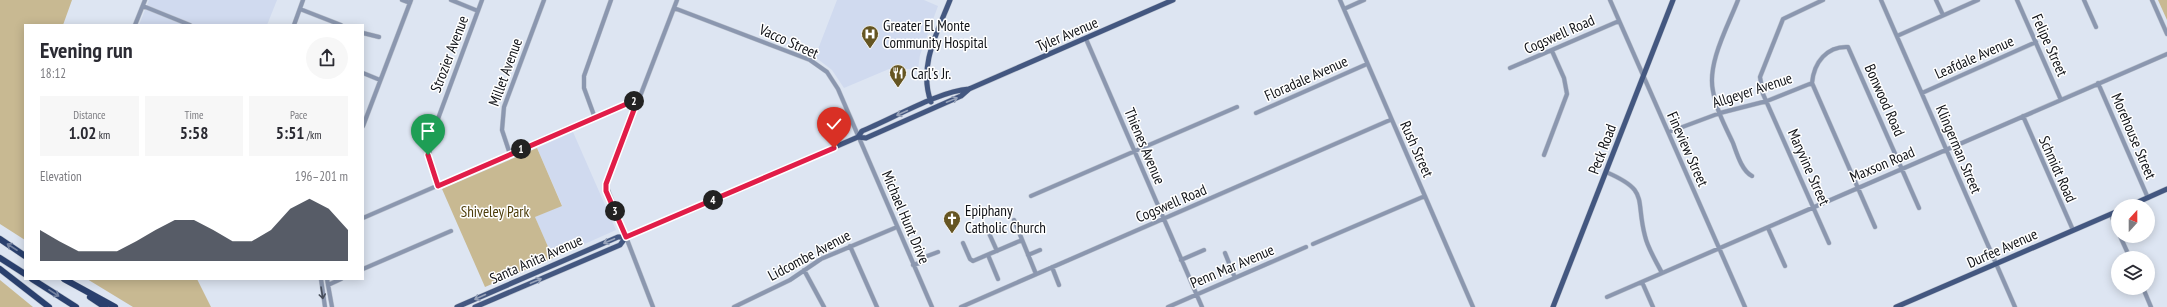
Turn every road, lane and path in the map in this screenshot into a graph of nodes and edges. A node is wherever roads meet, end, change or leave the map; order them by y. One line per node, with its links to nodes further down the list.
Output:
1 (145, 0): 24 (street)
2 (303, 0): 26 (street)
3 (402, 0): 23 (street)
4 (451, 0): 28 (street)
5 (482, 0): 28 (street, Strozier Avenue)
6 (544, 0): 70 (street, Millet Avenue)
7 (611, 0): 63 (street)
8 (677, 0): 25 (street)
9 (950, 0): 56 (main road)
10 (1174, 0): 40 (main road, Tyler Avenue)
11 (1340, 0): 27 (street, Rush Street)
12 (1364, 0): 27 (street)
13 (1610, 0): 30 (street, Fineview Street)
14 (1673, 0): 48 (main road, Peck Road)
15 (1738, 0): 61 (street)
16 (1823, 0): 57 (street)
17 (1881, 0): 38 (street, Klingerman Street)
18 (1936, 0): 29 (street)
19 (1978, 0): 29 (street)
20 (2017, 0): 41 (street, Felipe Street)
21 (2084, 0): 35 (street)
22 (2152, 0): 37 (street)
23 (411, 1): 49 (street)
24 (143, 6): 31 (street); 32 (street)
25 (674, 8): 54 (street); 67 (street, Vacco Street)
26 (300, 9): 33 (street); 34 (street)
27 (1344, 9): 45 (street, Rush Street)
28 (478, 11): 75 (street, Strozier Avenue)
29 (1942, 16): 38 (street)
30 (1619, 21): 43 (street, Cogswell Road); 48 (street, Fineview Street)
31 (135, 24)
32 (188, 24)
33 (294, 24)
34 (338, 24)
35 (2096, 27)
36 (364, 33): 39 (street)
37 (2167, 34)
38 (1897, 36): 53 (street, Klingerman Street)
39 (379, 37)
40 (1086, 39): 52 (main road, Tyler Avenue); 69 (street, Thienes Avenue)
41 (2036, 42): 53 (street, Leafdale Avenue); 55 (street, Felipe Street)
42 (1848, 46): 50 (street, Allgeyer Avenue); 72 (street, Bonwood Road)
43 (1552, 51): 46 (street, Cogswell Road); 71 (street)
44 (2167, 54): 51 (street, Maxson Road)
45 (1367, 64): 60 (street, Floradale Avenue); 64 (street, Rush Street)
46 (1510, 68)
47 (364, 73): 49 (street)
48 (1643, 77): 66 (street, Fineview Street); 73 (main road, Peck Road)
49 (380, 80): 65 (street)
50 (1812, 83): 57 (street, Allgeyer Avenue); 76 (street)
51 (2098, 83): 55 (street, Maxson Road); 80 (street, Morehouse Street)
52 (969, 89): 56 (main road, Tyler Avenue); 59 (main road, Tyler Avenue, one-way to 52)
53 (1922, 93): 68 (street, Klingerman Street)
54 (638, 99): 63 (street); 93 (street)
55 (2061, 100): 62 (street, Maxson Road)
56 (931, 101): 59 (main road); 67 (main road, Santa Anita Avenue, one-way to 67)
57 (1767, 101): 61 (street, Allgeyer Avenue); 81 (street, Maryvine Street)
58 (1237, 107): 69 (street)
59 (933, 108): 67 (main road, Santa Anita Avenue)
60 (1256, 113)
61 (1720, 113): 66 (street, Allgeyer Avenue); 74 (street)
62 (2022, 116): 68 (street, Maxson Road); 90 (street, Schmidt Road)
63 (595, 118): 70 (street)
64 (1390, 120): 79 (street, Rush Street); 85 (street, Cogswell Road)
65 (364, 123)
66 (1668, 132): 103 (street, Fineview Street)
67 (858, 137): 87 (street, Michael Hunt Drive); 93 (main road, Santa Anita Avenue)
68 (1946, 150): 72 (street, Maxson Road); 112 (street, Klingerman Street)
69 (1134, 152): 78 (street); 85 (street, Thienes Avenue)
70 (510, 154): 75 (street)
71 (1544, 155)
72 (1902, 168): 76 (street, Maxson Road); 82 (street, Bonwood Road)
73 (1606, 172): 120 (street); 154 (main road, Peck Road)
74 (1752, 176)
75 (438, 186): 84 (street)
76 (1858, 188): 81 (street, Maxson Road); 88 (street)
77 (2167, 189): 80 (main road)
78 (1031, 196)
79 (1424, 196): 98 (street); 153 (street, Rush Street)
80 (2148, 198)
81 (1814, 207): 89 (street, Maxson Road); 97 (street, Maryvine Street)
82 (1919, 208)
83 (2111, 214): 90 (main road, Durfee Avenue)
84 (364, 218)
85 (1163, 219): 111 (street, Thienes Avenue); 115 (street, Cogswell Road)
86 (1014, 220): 95 (street)
87 (897, 227): 99 (street, Lidcombe Avenue); 113 (street, Michael Hunt Drive)
88 (1875, 227)
89 (1768, 228): 103 (street, Maxson Road); 114 (street)
90 (2072, 230): 112 (main road, Durfee Avenue)
91 (451, 231): 117 (street)
92 (988, 231): 105 (street)
93 (626, 237): 136 (main road, Santa Anita Avenue, one-way to 136); 144 (main road, Santa Anita Avenue, one-way to 93); 145 (street)
94 (0, 239): 107 (highway, one-way to 94)
95 (1022, 240): 105 (street); 109 (street)
96 (963, 243): 108 (street)
97 (1829, 243)
98 (1313, 244)
99 (850, 246): 118 (street, Lidcombe Avenue); 148 (street)
100 (1306, 247): 122 (street, Penn Mar Avenue)
101 (1040, 250): 109 (street)
102 (1204, 250): 111 (street)
103 (1719, 250): 120 (street, Maxson Road); 156 (street, Fineview Street)
104 (938, 252): 113 (street)
105 (997, 252): 108 (street)
106 (1225, 253): 122 (street)
107 (24, 255)
108 (988, 255): 123 (street)
109 (1028, 255): 121 (street)
110 (0, 258): 119 (highway)
111 (1181, 260): 133 (street, Thienes Avenue)
112 (1996, 264): 157 (main road, Durfee Avenue); 158 (street, Klingerman Street)
113 (914, 265): 149 (street, Michael Hunt Drive)
114 (1785, 266)
115 (1052, 267): 121 (street, Cogswell Road); 132 (street)
116 (0, 269): 137 (highway)
117 (364, 270)
118 (804, 270): 146 (street, Lidcombe Avenue); 147 (street)
119 (24, 273)
120 (1662, 273): 130 (street, Maxson Road)
121 (1036, 274): 150 (street, Cogswell Road)
122 (1235, 278): 133 (street, Penn Mar Avenue)
123 (998, 279)
124 (34, 280): 138 (highway, one-way to 138)
125 (63, 280): 139 (highway)
126 (66, 280): 140 (highway)
127 (321, 280): 141 (street, one-way to 141)
128 (327, 280): 131 (street)
129 (339, 280): 131 (street)
130 (1642, 282): 135 (street, Maxson Road); 155 (street)
131 (328, 285): 142 (street)
132 (1059, 285)
133 (1196, 295): 151 (street, Penn Mar Avenue); 152 (street, Thienes Avenue)
134 (2146, 295): 159 (street)
135 (1607, 297)
136 (468, 305): 143 (main road, Santa Anita Avenue)
137 (49, 307)
138 (76, 307)
139 (105, 307)
140 (115, 307)
141 (325, 307)
142 (332, 307)
143 (457, 307)
144 (475, 307)
145 (653, 307)
146 (734, 307)
147 (824, 307)
148 (877, 307)
149 (932, 307)
150 (961, 307)
151 (1168, 307)
152 (1202, 307)
153 (1473, 307)
154 (1553, 307)
155 (1653, 307)
156 (1744, 307)
157 (1896, 307)
158 (2015, 307)
159 (2151, 307)

